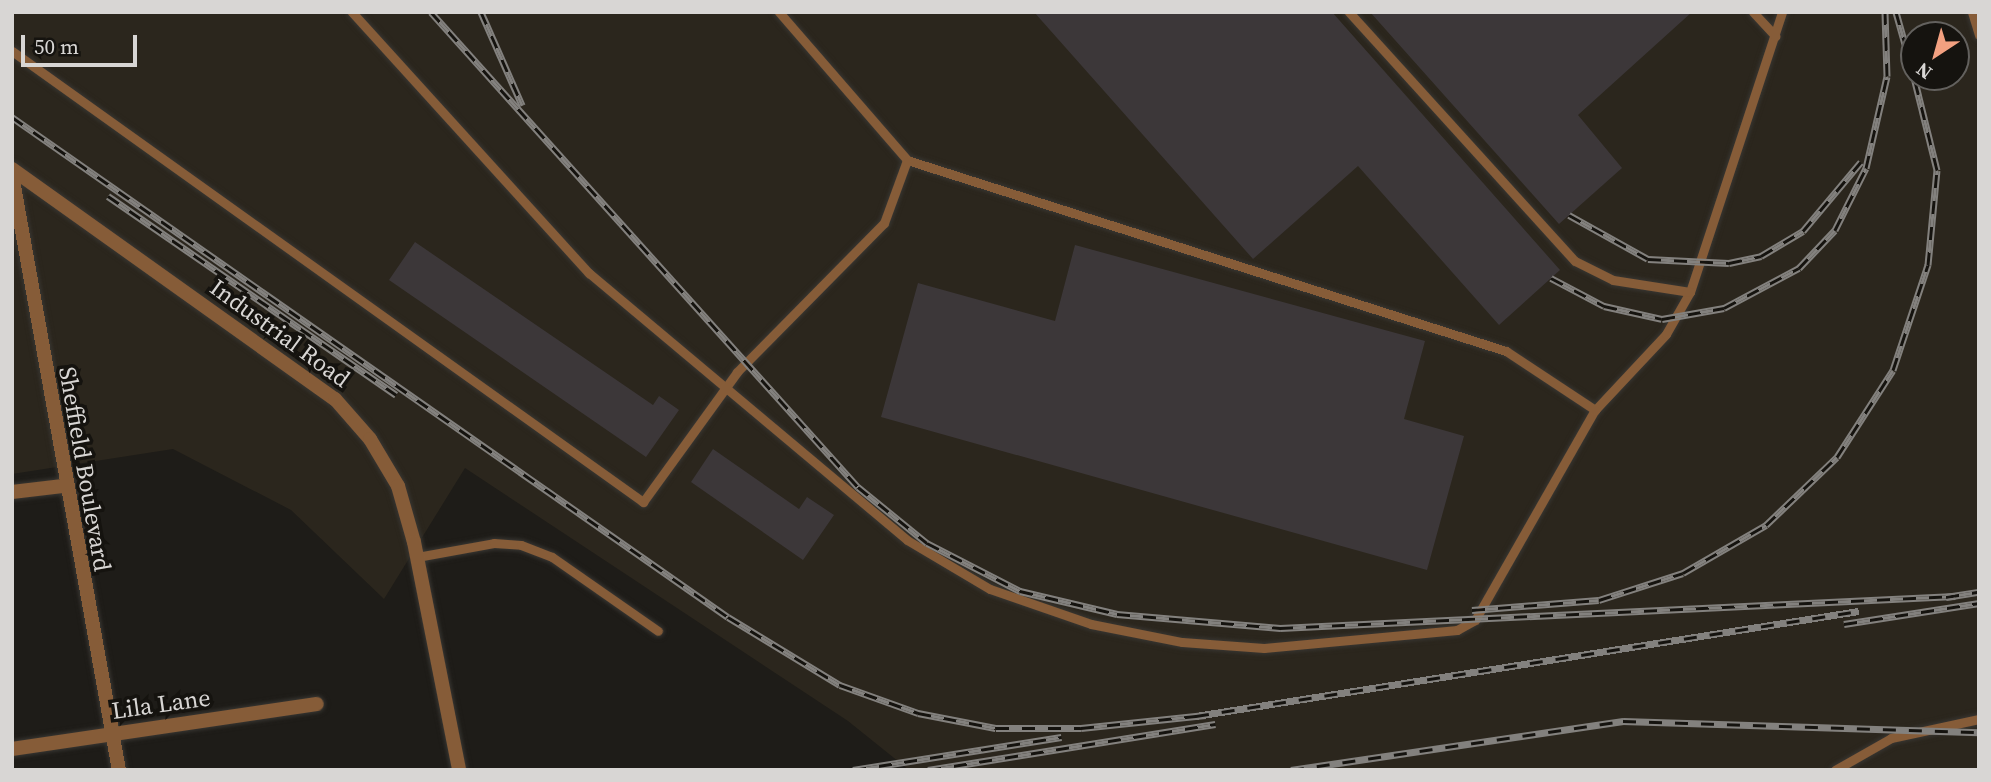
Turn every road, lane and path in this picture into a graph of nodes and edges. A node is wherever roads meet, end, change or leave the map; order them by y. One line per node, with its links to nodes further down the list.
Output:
1 (352, 12): 14 (lane)
2 (779, 12): 10 (lane)
3 (1349, 12): 13 (lane)
4 (1753, 12): 8 (lane)
5 (1782, 12): 8 (lane)
6 (1972, 12): 7 (lane)
7 (1979, 35)
8 (1775, 36): 13 (lane)
9 (12, 51): 14 (lane)
10 (908, 160): 14 (lane); 15 (lane)
11 (12, 169): 18 (street, Industrial Road)
12 (12, 175): 16 (street, Sheffield Boulevard)
13 (1690, 292): 15 (lane)
14 (726, 386): 15 (lane)
15 (1595, 410)
16 (63, 486): 17 (street); 22 (street, Sheffield Boulevard)
17 (12, 492)
18 (417, 557): 19 (lane); 25 (street, Industrial Road)
19 (658, 631)
20 (317, 704): 22 (street, Lila Lane)
21 (1979, 719): 26 (lane)
22 (113, 734): 23 (street, Lila Lane); 24 (street, Sheffield Boulevard)
23 (12, 749)
24 (119, 770)
25 (459, 770)
26 (1835, 770)

